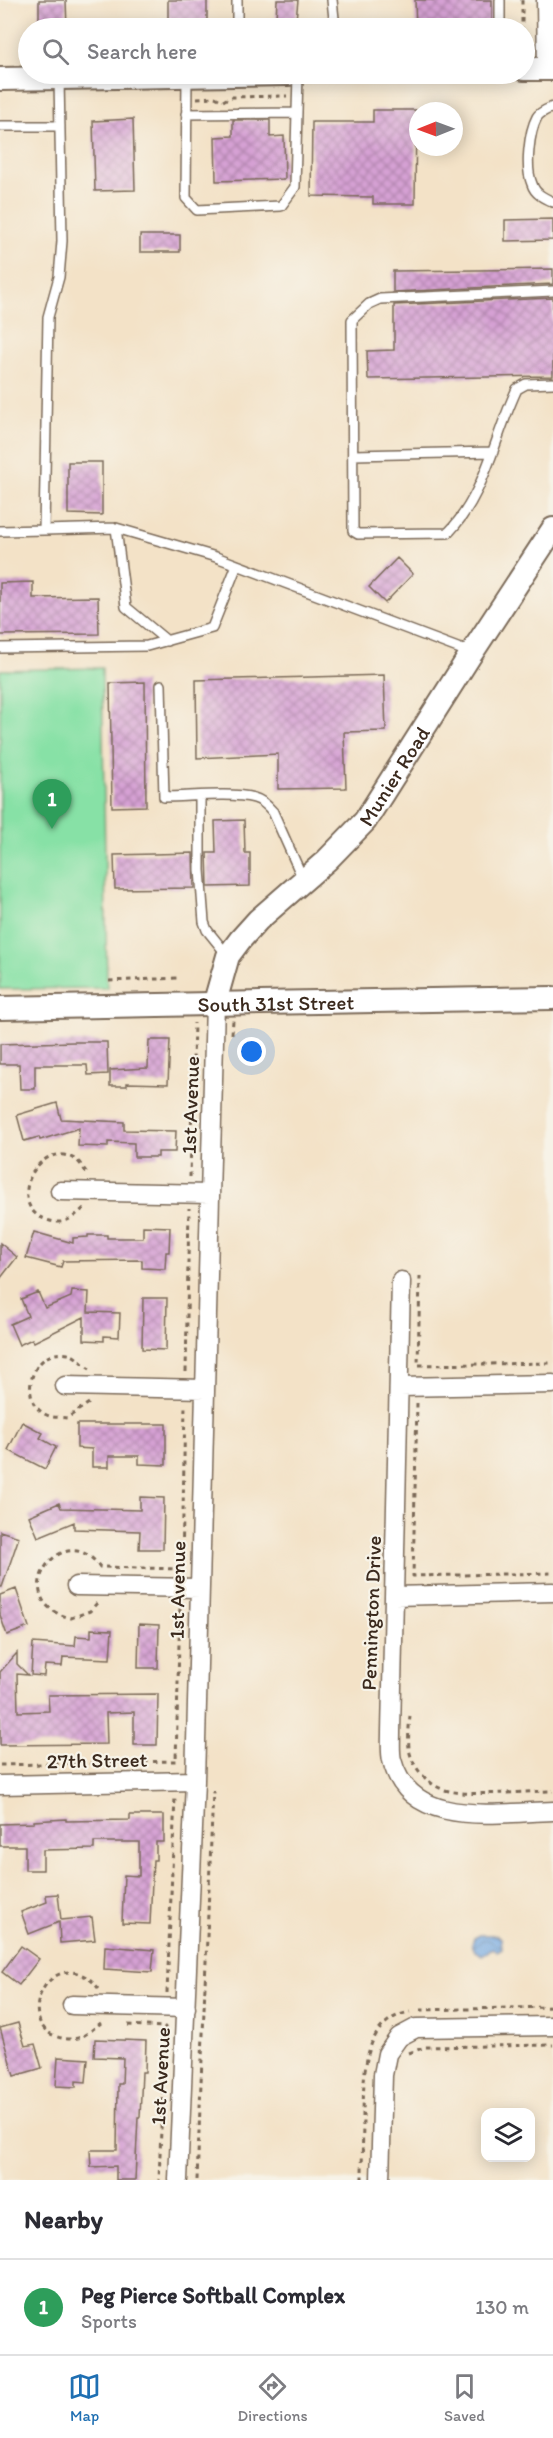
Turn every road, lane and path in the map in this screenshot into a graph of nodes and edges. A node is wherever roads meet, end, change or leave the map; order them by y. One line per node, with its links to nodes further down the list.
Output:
1 (237, 0): 6 (lane)
2 (500, 0): 8 (lane)
3 (522, 0): 9 (path)
4 (546, 0): 10 (street)
5 (332, 1): 7 (lane)
6 (237, 18)
7 (333, 18)
8 (500, 18)
9 (522, 18)
10 (541, 69)
11 (0, 79): 12 (street)
12 (18, 79)
13 (59, 84): 22 (lane)
14 (187, 84): 17 (lane)
15 (298, 84): 16 (lane)
16 (297, 96): 17 (path); 19 (lane)
17 (187, 98): 20 (lane)
18 (553, 106): 23 (lane)
19 (297, 113): 20 (lane); 20 (lane)
20 (186, 114)
21 (0, 126): 22 (lane)
22 (60, 126): 30 (lane)
23 (553, 202)
24 (553, 291): 27 (lane)
25 (553, 383): 26 (lane)
26 (493, 452): 27 (lane); 27 (lane)
27 (353, 455)
28 (116, 528): 30 (lane); 32 (lane); 33 (lane)
29 (553, 529): 35 (street, Munier Road)
30 (45, 530): 31 (lane)
31 (0, 531)
32 (237, 565): 33 (lane); 35 (lane)
33 (167, 641): 34 (lane)
34 (0, 648)
35 (471, 653): 38 (street, Munier Road)
36 (161, 685): 37 (lane)
37 (200, 797): 38 (lane); 39 (lane)
38 (304, 881): 39 (street, Munier Road)
39 (228, 956): 43 (street, Munier Road)
40 (179, 978): 41 (path)
41 (110, 981)
42 (553, 998): 43 (street, South 31st Street)
43 (215, 1002): 44 (street, South 31st Street); 51 (street, 1st Avenue)
44 (0, 1008)
45 (194, 1020): 49 (path)
46 (233, 1020): 47 (path)
47 (232, 1043)
48 (99, 1175): 52 (path)
49 (179, 1177)
50 (60, 1191): 51 (street)
51 (210, 1194): 62 (street, 1st Avenue)
52 (89, 1205)
53 (178, 1208): 58 (path)
54 (420, 1276): 56 (path)
55 (400, 1281): 61 (street, Pennington Drive)
56 (553, 1362)
57 (94, 1371): 63 (path)
58 (186, 1373)
59 (553, 1384): 61 (street)
60 (64, 1386): 62 (street)
61 (400, 1387): 70 (street, Pennington Drive)
62 (205, 1389): 68 (street, 1st Avenue)
63 (95, 1401)
64 (417, 1402): 66 (path)
65 (174, 1404): 71 (path)
66 (553, 1573)
67 (76, 1586): 68 (street)
68 (200, 1588): 75 (street, 1st Avenue)
69 (553, 1592): 70 (street)
70 (394, 1596): 80 (street, Pennington Drive)
71 (102, 1600)
72 (169, 1603): 74 (path)
73 (410, 1715): 78 (path)
74 (0, 1765)
75 (195, 1780): 76 (street, 27th Street); 85 (street, 1st Avenue)
76 (0, 1785)
77 (213, 1789): 93 (path)
78 (553, 1791)
79 (164, 1798): 82 (path)
80 (553, 1811)
81 (101, 1991): 86 (path)
82 (167, 1996)
83 (72, 2006): 85 (street)
84 (553, 2007): 94 (path)
85 (186, 2008): 92 (street, 1st Avenue)
86 (111, 2024)
87 (122, 2024): 91 (path)
88 (553, 2026): 95 (street)
89 (553, 2045): 90 (path)
90 (405, 2058)
91 (159, 2180)
92 (178, 2180)
93 (197, 2180)
94 (362, 2180)
95 (380, 2180)

